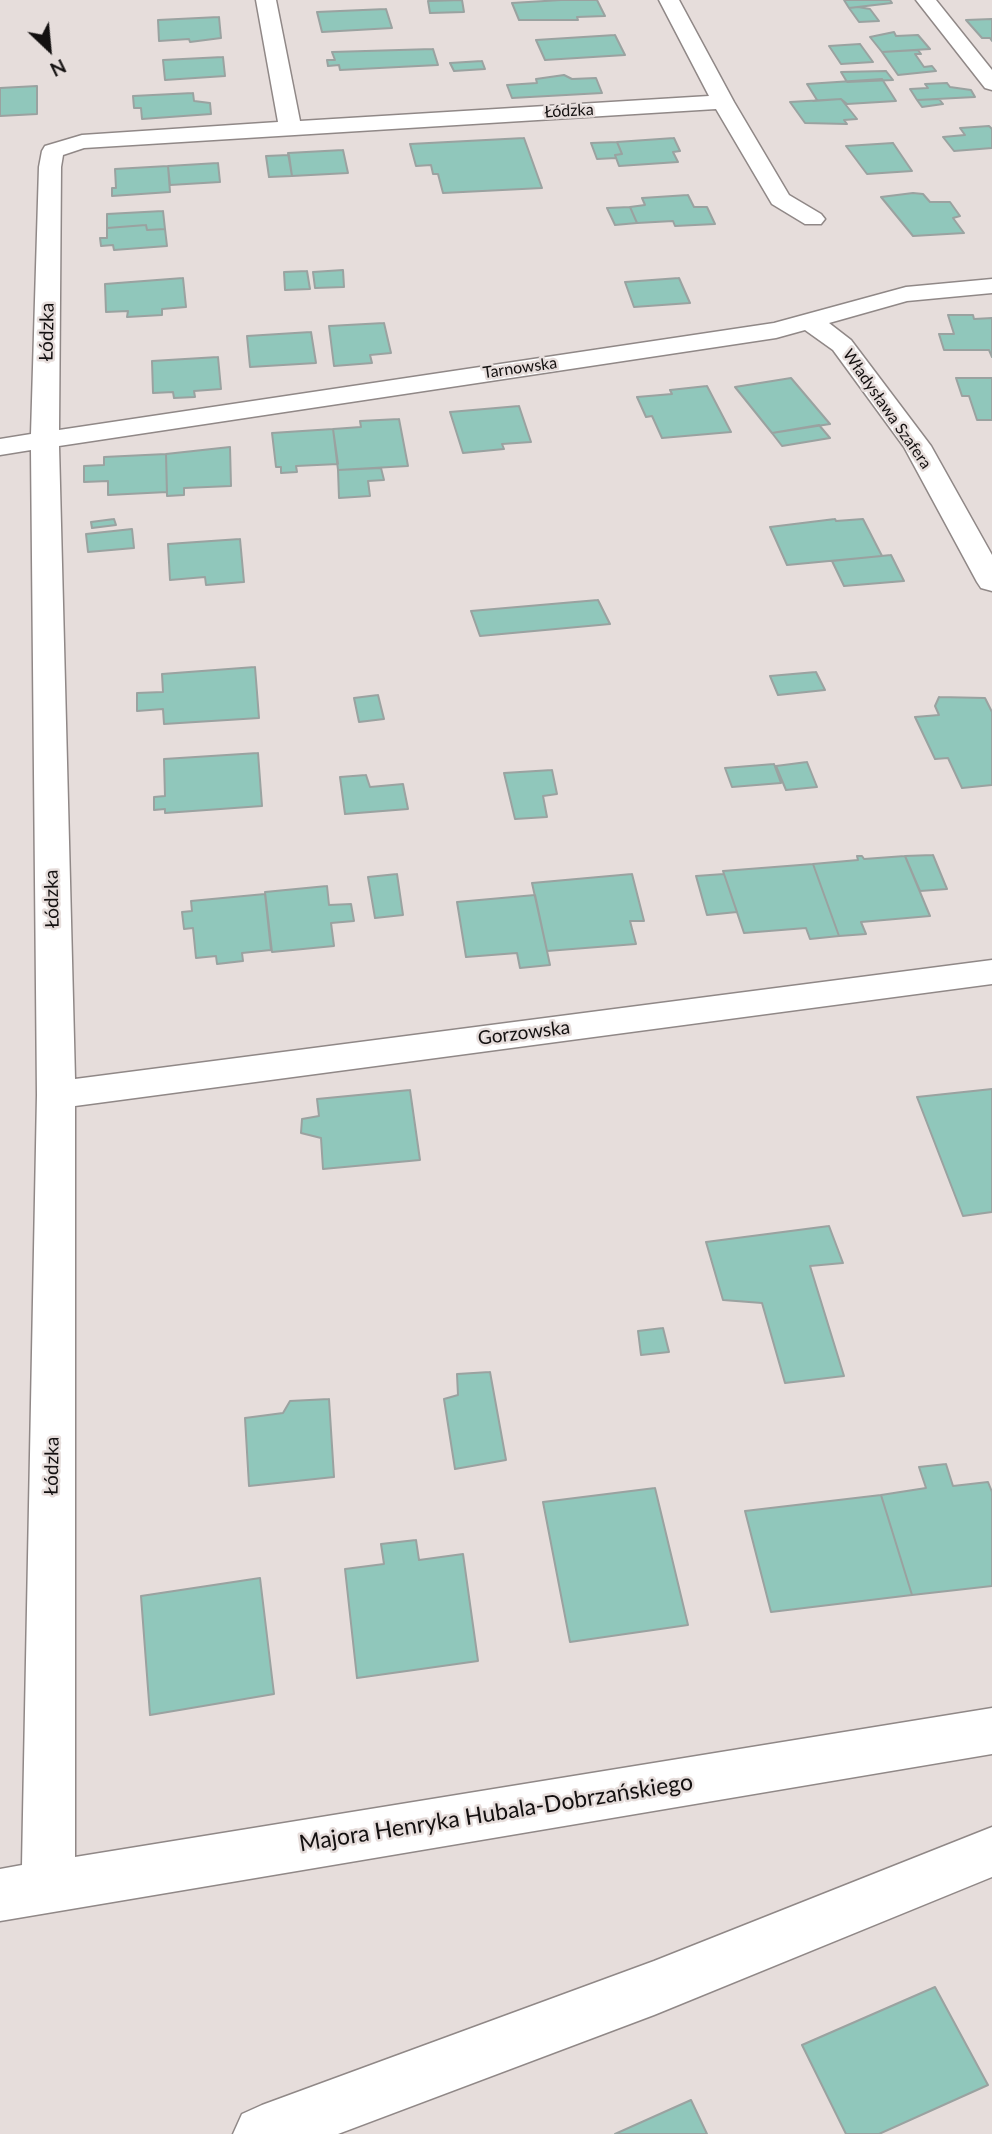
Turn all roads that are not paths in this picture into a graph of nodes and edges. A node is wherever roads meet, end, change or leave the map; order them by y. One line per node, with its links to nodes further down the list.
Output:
1 (266, 0): 6 (street)
2 (670, 0): 5 (street)
3 (926, 0): 4 (street)
4 (992, 84)
5 (723, 102): 6 (street, Łódzka); 7 (street)
6 (290, 127): 10 (street, Łódzka)
7 (813, 219)
8 (992, 286): 9 (street, Tarnowska)
9 (810, 321): 10 (street, Tarnowska); 12 (street, Władysława Szafera)
10 (44, 439): 11 (street, Tarnowska); 14 (street, Łódzka)
11 (0, 447)
12 (992, 582)
13 (992, 972): 14 (street, Gorzowska)
14 (55, 1095): 17 (street, Łódzka)
15 (992, 1731): 17 (street, Majora Henryka Hubala-Dobrzańskiego)
16 (992, 1852): 18 (street)
17 (24, 1891)
18 (262, 2134)

